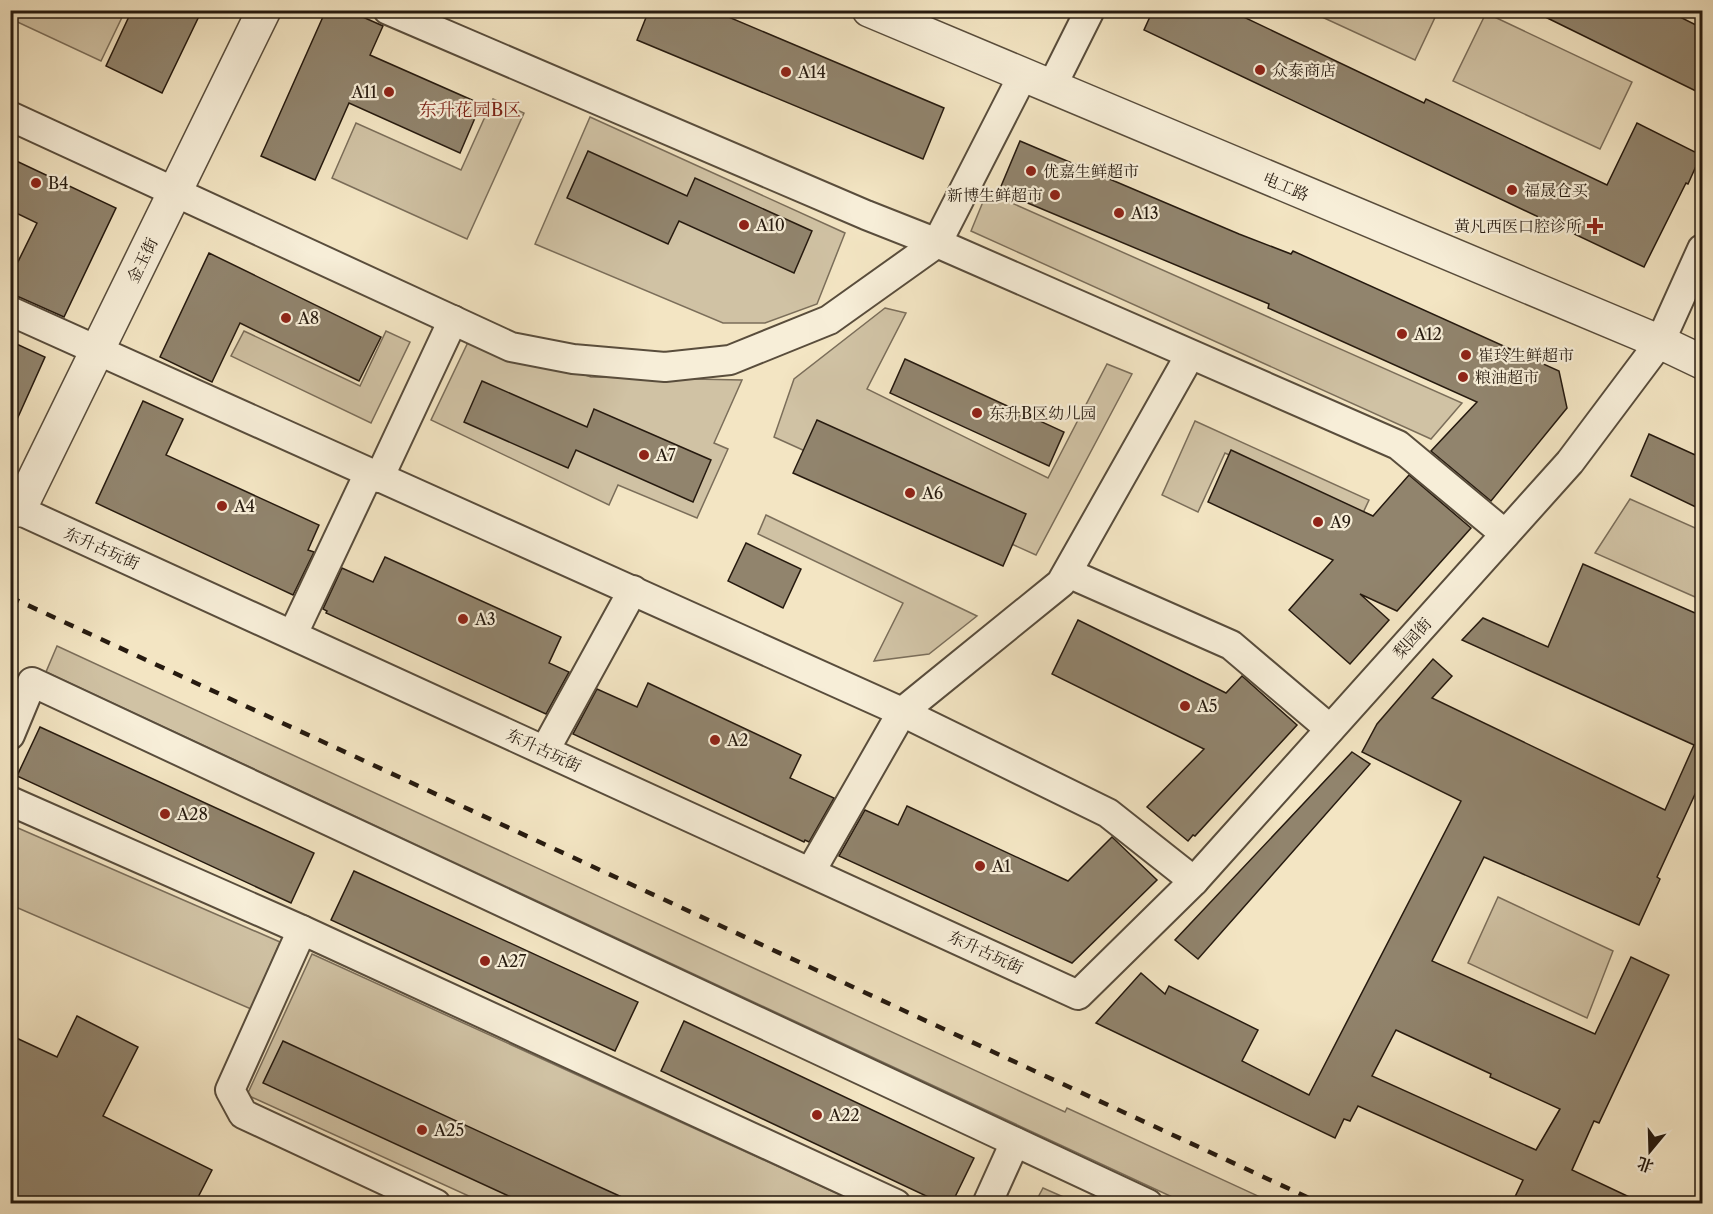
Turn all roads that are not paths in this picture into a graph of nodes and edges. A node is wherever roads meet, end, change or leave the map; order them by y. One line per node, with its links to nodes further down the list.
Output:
1 (264, 10): 7 (street, 金玉街)
2 (388, 10): 8 (street)
3 (869, 10): 5 (street, 电工路)
4 (1090, 10): 5 (street)
5 (1037, 82): 8 (street); 12 (street, 电工路)
6 (10, 116): 7 (street)
7 (175, 193): 11 (street); 13 (street, 金玉街)
8 (937, 243): 11 (street); 14 (street)
9 (1702, 249): 12 (street, 梨园街)
10 (10, 311): 13 (street)
11 (453, 320): 16 (street)
12 (1660, 342): 15 (street, 电工路); 18 (street, 梨园街)
13 (98, 350): 16 (street); 17 (street, 金玉街)
14 (1190, 356): 18 (street); 19 (street)
15 (1702, 362)
16 (374, 476): 20 (street); 21 (street)
17 (15, 508): 21 (street, 东升古玩街)
18 (1505, 534): 23 (street, 梨园街)
19 (1068, 573): 22 (street); 23 (street)
20 (633, 590): 22 (street); 25 (street)
21 (293, 634): 25 (street, 东升古玩街)
22 (902, 712): 27 (street); 28 (street)
23 (1330, 729): 28 (street, 梨园街)
24 (10, 735): 31 (street)
25 (545, 750): 27 (street, 东升古玩街)
26 (10, 801): 29 (street)
27 (811, 871): 30 (street, 东升古玩街)
28 (1194, 881): 30 (street, 梨园街)
29 (302, 930): 32 (street); 33 (street)
30 (1078, 995)
31 (1015, 1142): 34 (street); 35 (street)
32 (436, 1203)
33 (896, 1203)
34 (987, 1203)
35 (1148, 1203)

